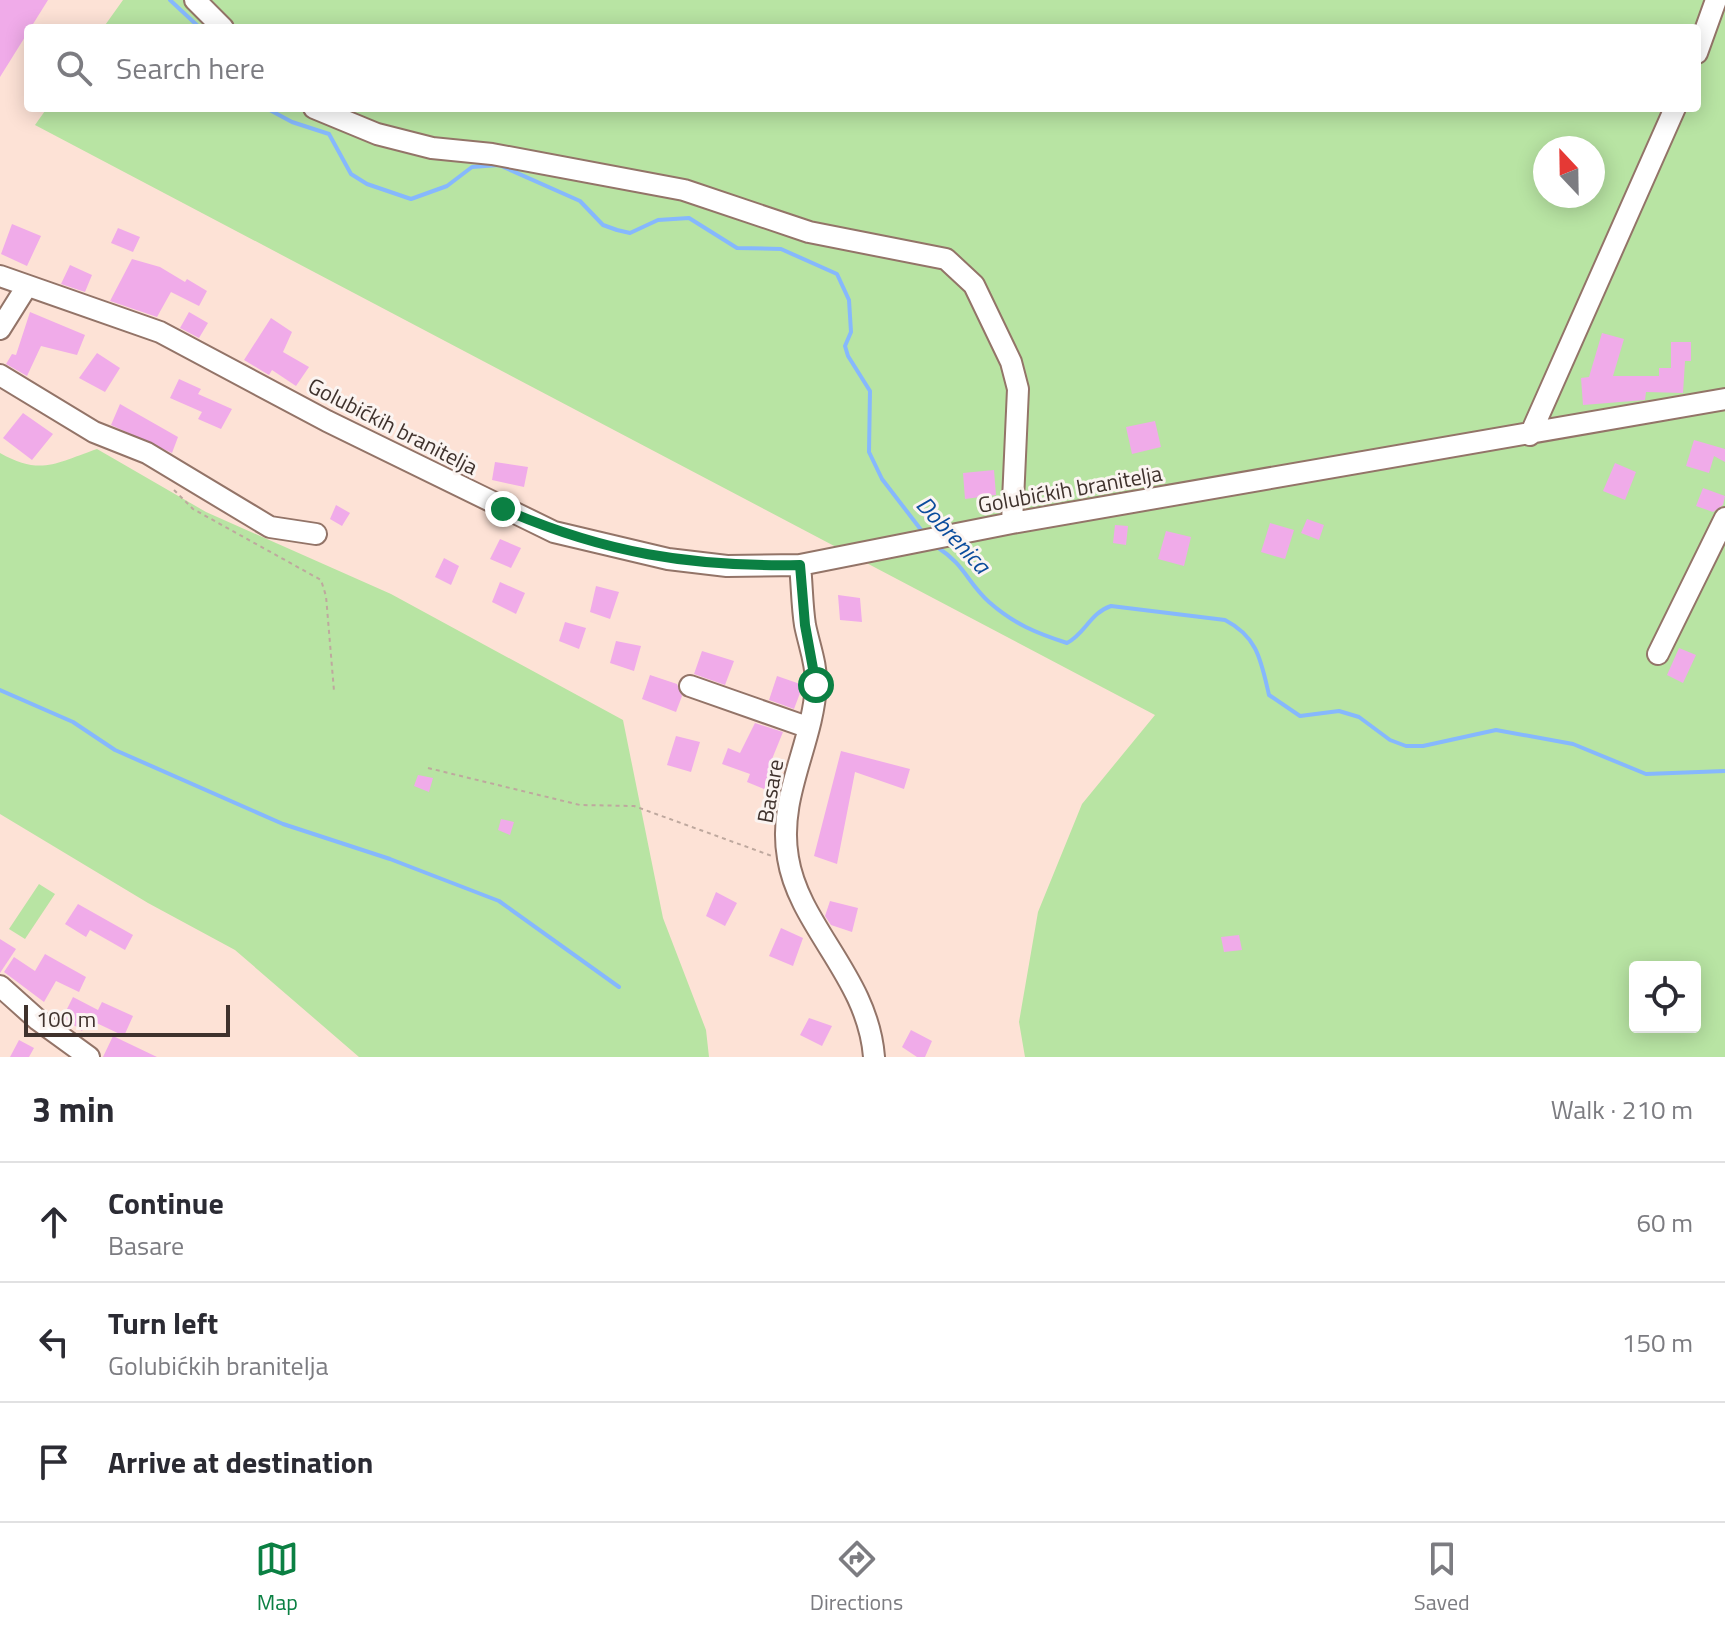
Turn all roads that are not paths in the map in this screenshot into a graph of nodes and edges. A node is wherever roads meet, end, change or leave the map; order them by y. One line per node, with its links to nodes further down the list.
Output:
1 (195, 0): 3 (street)
2 (1716, 0): 4 (street)
3 (219, 24)
4 (1701, 42)
5 (324, 112): 14 (street)
6 (1673, 112): 12 (street)
7 (0, 276): 8 (street, Golubićkih branitelja)
8 (27, 286): 9 (street); 16 (street, Golubićkih branitelja)
9 (0, 329)
10 (0, 375): 15 (street)
11 (1725, 399): 12 (street, Golubićkih branitelja)
12 (1530, 435): 14 (street, Golubićkih branitelja)
13 (1725, 518): 17 (street)
14 (1003, 525): 16 (street, Golubićkih branitelja)
15 (316, 534)
16 (800, 565): 19 (street, Basare)
17 (1658, 654)
18 (690, 686): 19 (street)
19 (807, 727): 22 (street, Basare)
20 (0, 986): 21 (street)
21 (89, 1057)
22 (874, 1057)

